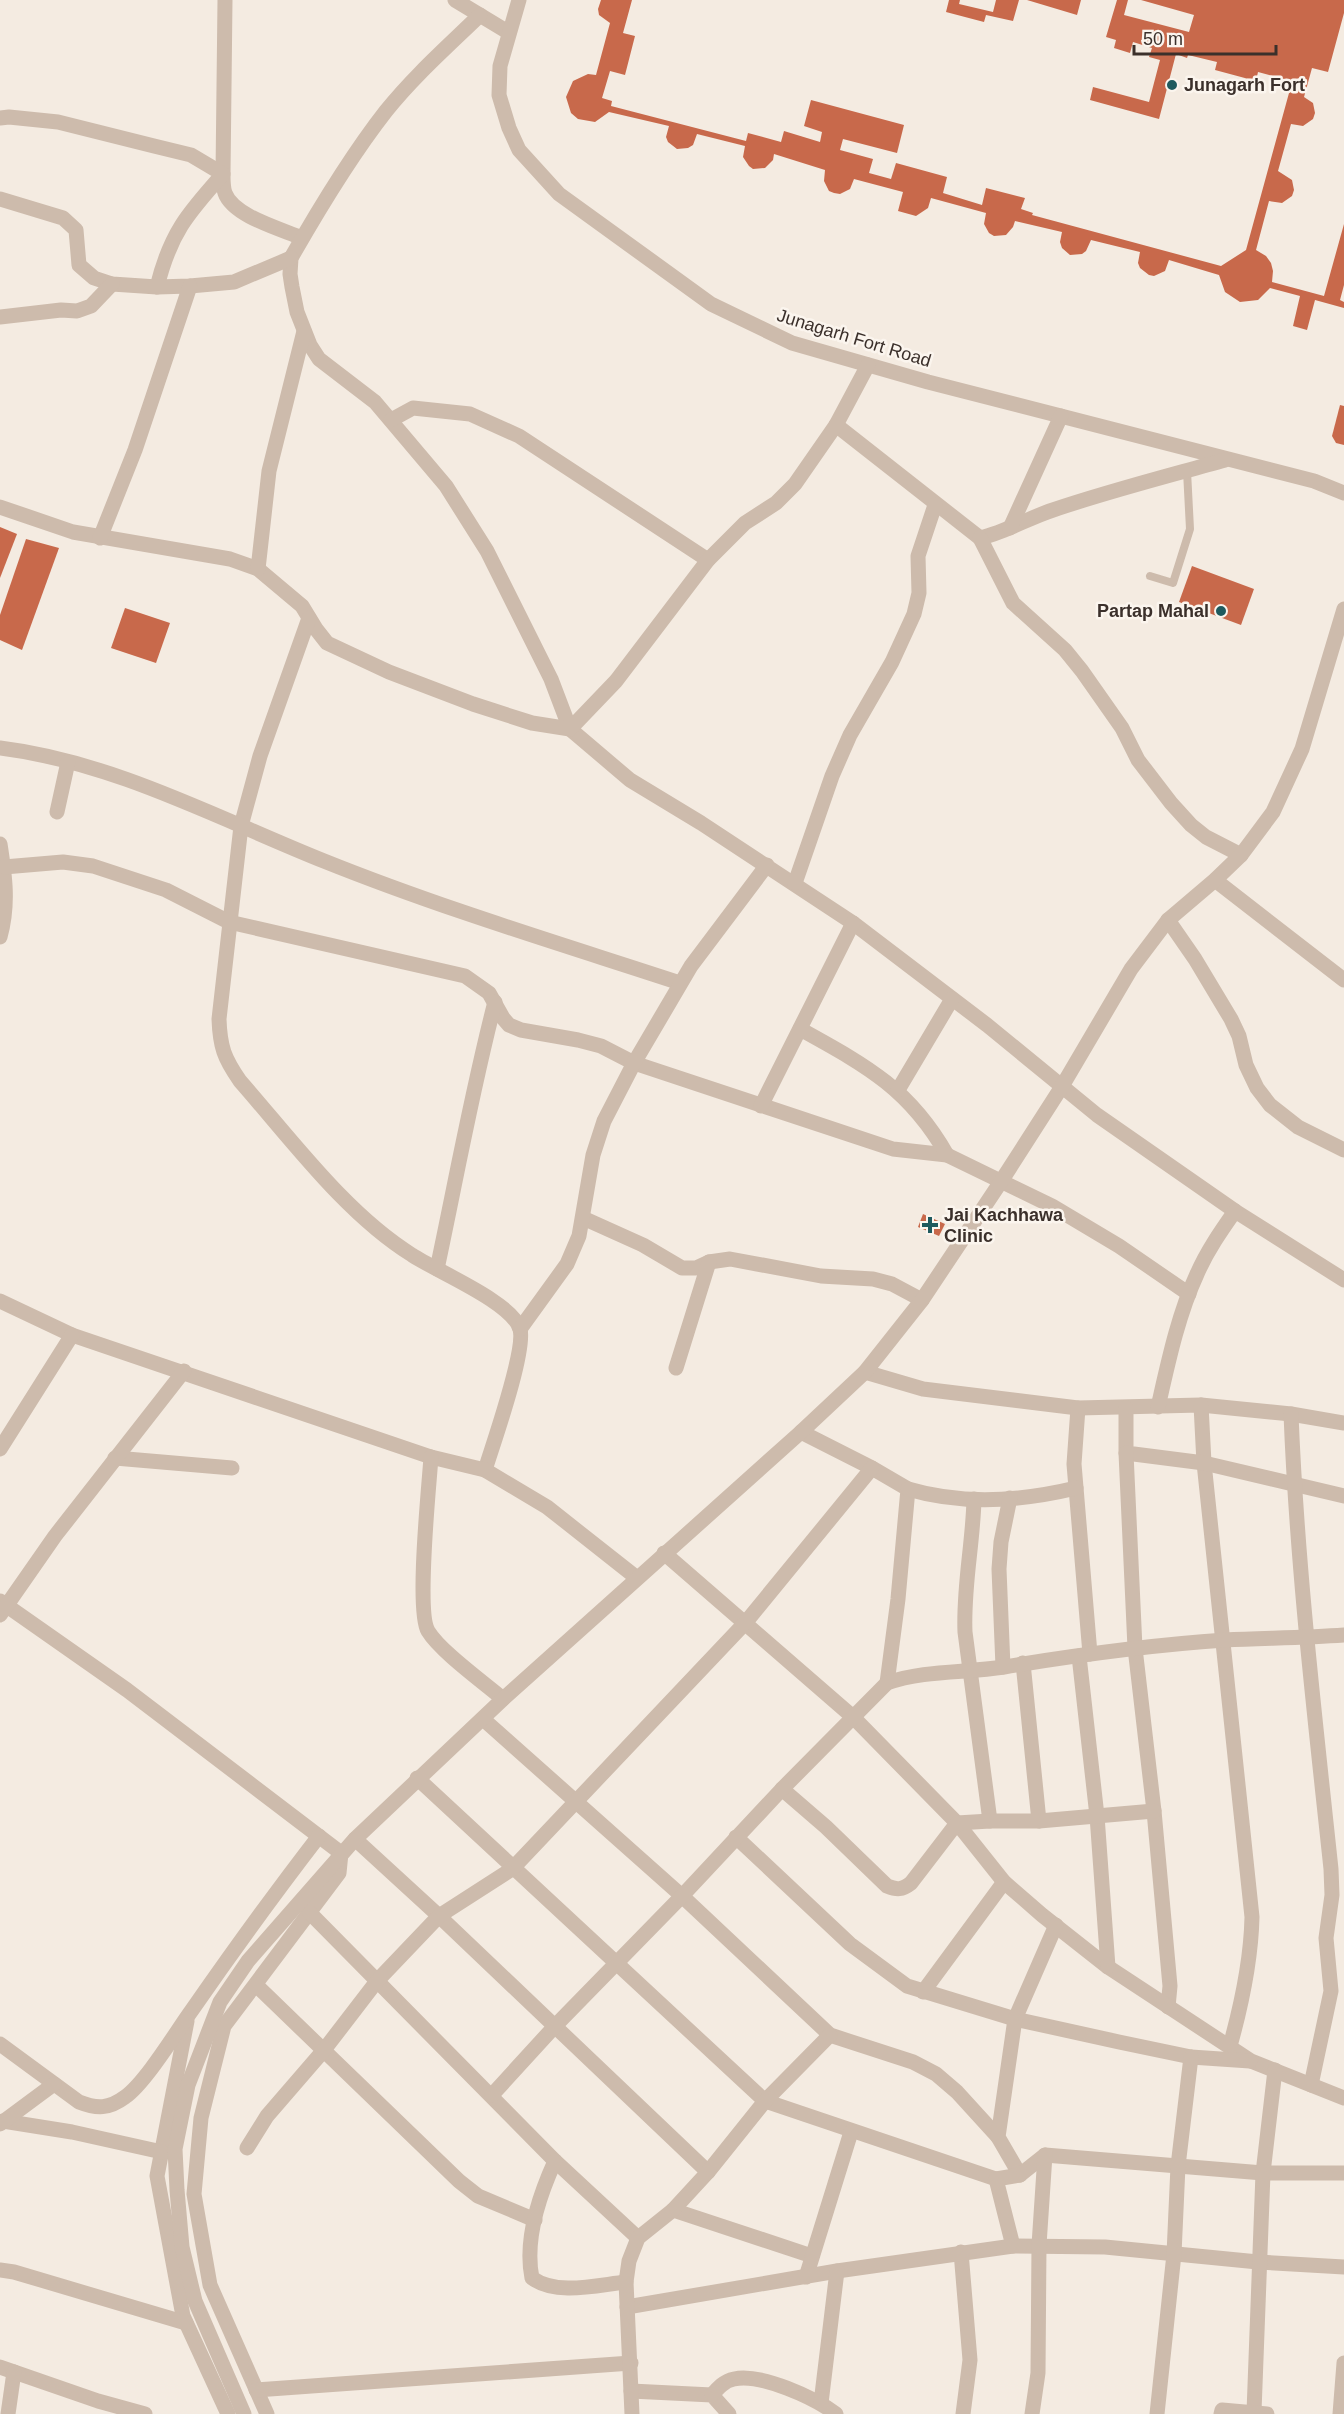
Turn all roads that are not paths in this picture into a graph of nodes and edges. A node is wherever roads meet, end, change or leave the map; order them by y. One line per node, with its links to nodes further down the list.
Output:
1 (225, 0): 7 (street)
2 (456, 0): 4 (street)
3 (519, 0): 5 (street, Junagarh Fort Road)
4 (480, 15): 5 (street); 9 (street)
5 (508, 32): 16 (street, Junagarh Fort Road)
6 (0, 118): 7 (street)
7 (223, 174): 9 (street); 13 (street)
8 (0, 200): 11 (street)
9 (302, 238): 10 (street)
10 (291, 258): 12 (street); 15 (street)
11 (112, 284): 13 (street); 14 (street)
12 (190, 286): 13 (street); 26 (street)
13 (157, 287)
14 (0, 317)
15 (304, 331): 18 (street); 29 (street)
16 (868, 365): 17 (street, Junagarh Fort Road); 19 (street)
17 (1061, 416): 20 (street, Junagarh Fort Road); 25 (street)
18 (391, 420): 28 (street); 33 (street)
19 (836, 425): 23 (street); 28 (street)
20 (1228, 459): 21 (street); 22 (street, Junagarh Fort Road)
21 (1187, 471): 25 (street); 30 (lane)
22 (1344, 493)
23 (935, 505): 27 (street); 43 (street)
24 (0, 507): 26 (street)
25 (1010, 528): 27 (street)
26 (100, 538): 29 (street)
27 (980, 538): 39 (street)
28 (708, 560): 33 (street)
29 (258, 569): 32 (street)
30 (1150, 576)
31 (1344, 609): 39 (street)
32 (309, 618): 33 (street); 37 (street)
33 (570, 729): 40 (street)
34 (0, 748): 35 (street)
35 (68, 762): 36 (street); 37 (street)
36 (57, 812)
37 (241, 826): 45 (street); 49 (street)
38 (0, 844): 41 (street)
39 (1241, 855): 42 (street)
40 (767, 865): 43 (street); 49 (street)
41 (4, 867): 45 (street); 47 (street)
42 (1215, 880): 44 (street); 48 (street)
43 (795, 883): 46 (street)
44 (1168, 920): 54 (street); 57 (street)
45 (229, 922): 51 (street); 63 (street)
46 (853, 923): 50 (street); 52 (street)
47 (0, 937)
48 (1344, 980)
49 (680, 983): 53 (street)
50 (952, 999): 54 (street); 55 (street)
51 (495, 1002): 53 (street); 63 (street)
52 (800, 1029): 55 (street); 56 (street)
53 (634, 1063): 56 (street); 61 (street)
54 (1061, 1088): 59 (street); 60 (street)
55 (898, 1090): 58 (street)
56 (761, 1106): 58 (street)
57 (1344, 1150)
58 (947, 1155): 59 (street)
59 (1002, 1180): 65 (street); 66 (street)
60 (1235, 1211): 64 (street); 65 (street)
61 (583, 1218): 62 (street); 68 (street)
62 (709, 1262): 66 (street); 70 (street)
63 (436, 1269): 68 (street)
64 (1344, 1280)
65 (1189, 1294): 74 (street)
66 (922, 1300): 72 (street)
67 (0, 1301): 69 (street)
68 (520, 1329): 87 (street)
69 (72, 1335): 71 (street); 80 (street)
70 (676, 1368)
71 (183, 1371): 82 (street); 83 (street)
72 (865, 1372): 75 (street); 79 (street)
73 (1201, 1405): 74 (street); 77 (street); 84 (street)
74 (1158, 1407): 76 (street)
75 (1078, 1408): 76 (street); 89 (street)
76 (1126, 1408): 81 (street)
77 (1291, 1414): 78 (street); 88 (street)
78 (1344, 1423)
79 (801, 1432): 86 (street); 94 (street)
80 (0, 1449)
81 (1126, 1453): 84 (street); 101 (street)
82 (431, 1457): 87 (street); 107 (street)
83 (115, 1458): 85 (street); 96 (street)
84 (1204, 1463): 88 (street); 100 (street)
85 (232, 1468)
86 (872, 1468): 90 (street); 97 (street)
87 (485, 1470): 95 (street)
88 (1294, 1484): 91 (street); 99 (street)
89 (1076, 1488): 92 (street); 102 (street)
90 (908, 1489): 93 (street); 106 (street)
91 (1344, 1496)
92 (1010, 1498): 93 (street); 104 (street)
93 (974, 1499): 105 (street)
94 (664, 1553): 95 (street); 97 (street)
95 (637, 1578): 107 (street)
96 (2, 1607): 118 (street)
97 (746, 1622): 108 (street); 112 (street)
98 (1344, 1635): 99 (street)
99 (1306, 1638): 100 (street); 145 (street)
100 (1224, 1640): 101 (street); 139 (street)
101 (1135, 1648): 102 (street); 113 (street)
102 (1085, 1655): 103 (street); 114 (street)
103 (1023, 1663): 104 (street); 116 (street)
104 (1003, 1667): 105 (street)
105 (971, 1671): 106 (street); 115 (street)
106 (886, 1683): 108 (street)
107 (503, 1699): 109 (street)
108 (853, 1717): 111 (street); 117 (street)
109 (483, 1719): 110 (street); 112 (street)
110 (417, 1778): 120 (street); 122 (street)
111 (782, 1789): 117 (street); 119 (street)
112 (575, 1802): 122 (street); 124 (street)
113 (1154, 1811): 114 (street); 133 (street)
114 (1097, 1816): 116 (street); 129 (street)
115 (990, 1821): 116 (street); 117 (street)
116 (1039, 1821)
117 (957, 1823): 123 (street)
118 (319, 1836): 121 (street); 134 (street)
119 (736, 1837): 124 (street); 132 (street)
120 (355, 1839): 121 (street); 126 (street)
121 (341, 1853): 125 (street); 189 (street)
122 (512, 1869): 126 (street); 128 (street)
123 (1004, 1882): 127 (street); 132 (street)
124 (682, 1896): 128 (street); 137 (street)
125 (310, 1913): 130 (street); 131 (street)
126 (439, 1916): 130 (street); 136 (street)
127 (1056, 1925): 129 (street); 135 (street)
128 (616, 1965): 136 (street); 148 (street)
129 (1108, 1967): 133 (street)
130 (377, 1981): 140 (street); 146 (street)
131 (256, 1985): 140 (street); 181 (street)
132 (923, 1992): 135 (street)
133 (1168, 2007): 139 (street)
134 (188, 2015): 144 (street); 153 (street)
135 (1015, 2019): 141 (street); 151 (street)
136 (555, 2026): 146 (street); 157 (street)
137 (830, 2036): 148 (street); 151 (street)
138 (0, 2044): 144 (street)
139 (1230, 2046): 142 (street)
140 (324, 2050): 152 (street); 163 (street)
141 (1191, 2057): 142 (street); 156 (street)
142 (1251, 2061): 143 (street)
143 (1275, 2070): 145 (street); 158 (street)
144 (54, 2084): 149 (street)
145 (1311, 2085): 147 (street)
146 (492, 2095): 155 (street)
147 (1344, 2098)
148 (765, 2102): 150 (street); 157 (street)
149 (2, 2122): 153 (street)
150 (851, 2132): 161 (street); 169 (street)
151 (998, 2137): 160 (street)
152 (247, 2148)
153 (162, 2152): 177 (street)
154 (1044, 2156): 156 (street); 160 (street); 165 (street)
155 (555, 2161): 163 (street); 164 (street)
156 (1178, 2166): 158 (street); 168 (street)
157 (708, 2172): 162 (street)
158 (1263, 2173): 159 (street); 170 (street)
159 (1344, 2173)
160 (1020, 2175): 161 (street)
161 (996, 2179): 166 (street)
162 (673, 2210): 164 (street); 169 (street)
163 (535, 2220): 175 (street)
164 (638, 2238): 175 (street)
165 (1040, 2245): 166 (street); 168 (street); 195 (street)
166 (1013, 2246): 167 (street)
167 (962, 2252): 173 (street); 194 (street)
168 (1173, 2254): 170 (street); 196 (street)
169 (812, 2256): 174 (street)
170 (1258, 2262): 171 (street); 185 (street)
171 (1344, 2267)
172 (0, 2270): 177 (street)
173 (837, 2271): 174 (street); 184 (street)
174 (806, 2277): 176 (street)
175 (626, 2282): 176 (street)
176 (627, 2307): 178 (street)
177 (186, 2323): 188 (street)
178 (631, 2363): 181 (street); 182 (street)
179 (1344, 2363): 198 (street)
180 (7, 2369): 186 (street); 187 (street)
181 (256, 2390): 190 (street)
182 (631, 2391): 183 (street); 191 (street)
183 (712, 2396): 184 (street); 192 (street)
184 (821, 2403): 193 (street)
185 (1260, 2413): 197 (street)
186 (9, 2414)
187 (145, 2414)
188 (228, 2414)
189 (244, 2414)
190 (267, 2414)
191 (632, 2414)
192 (729, 2414)
193 (836, 2414)
194 (963, 2414)
195 (1032, 2414)
196 (1157, 2414)
197 (1221, 2414)
198 (1340, 2414)

